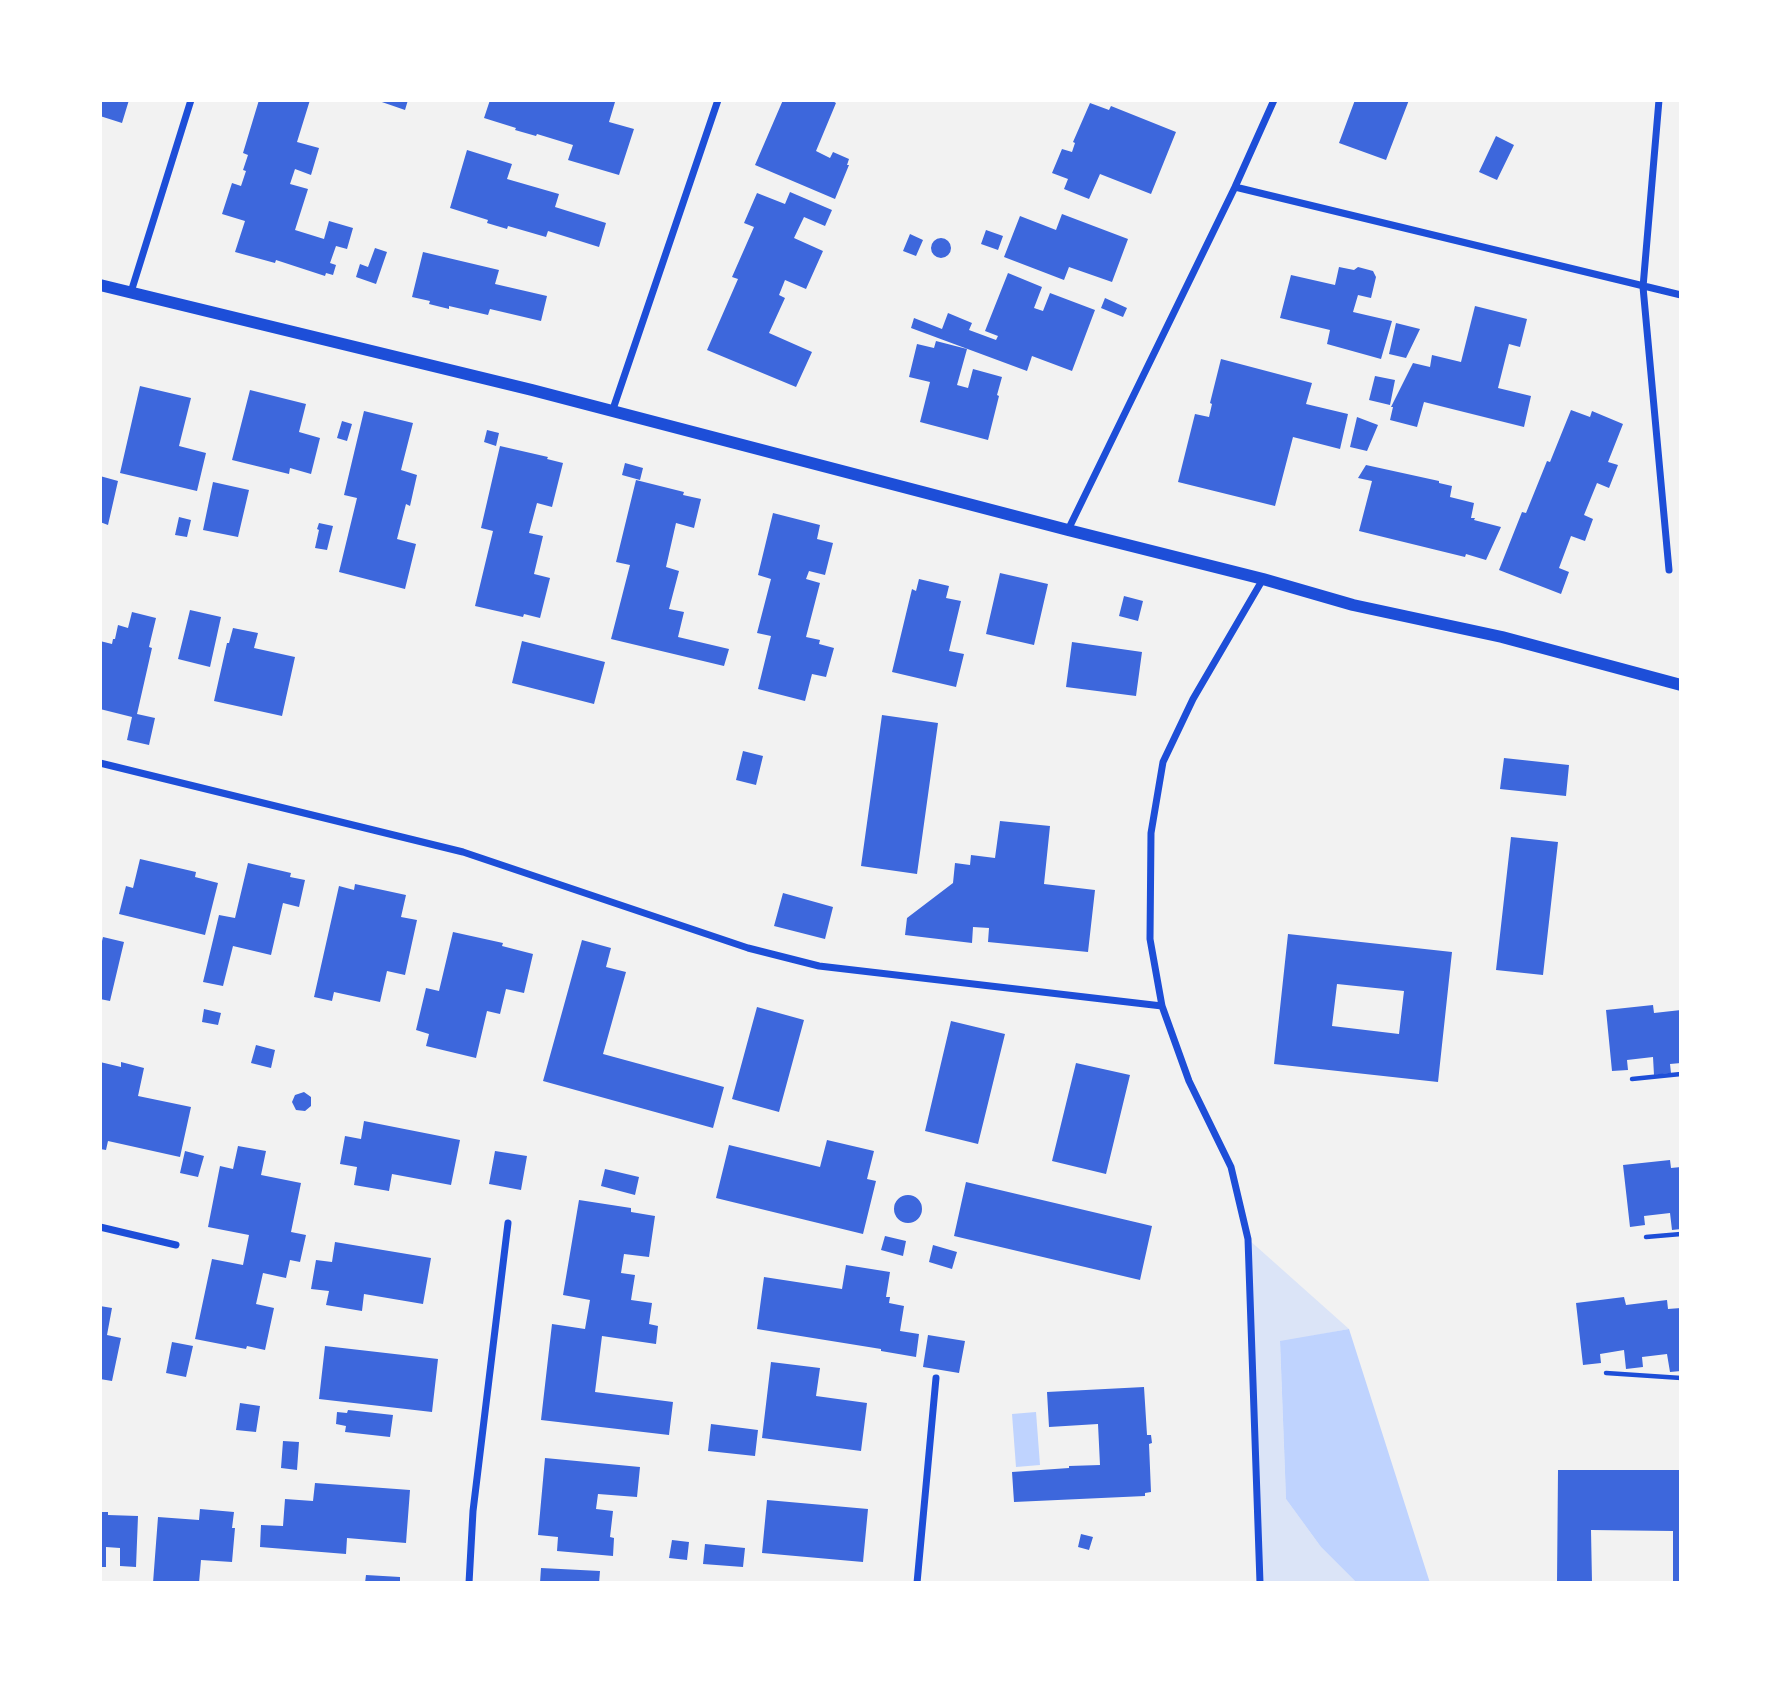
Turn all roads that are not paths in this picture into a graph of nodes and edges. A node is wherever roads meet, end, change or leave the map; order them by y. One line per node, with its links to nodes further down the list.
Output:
1 (191, 100): 8 (street)
2 (718, 100): 10 (street)
3 (1274, 100): 5 (street)
4 (1659, 100): 7 (street)
5 (1235, 187): 7 (street); 11 (street)
6 (100, 285): 8 (street)
7 (1643, 287): 9 (street); 12 (street)
8 (131, 292): 10 (street)
9 (1681, 295)
10 (612, 412): 11 (street)
11 (1068, 530): 13 (street)
12 (1669, 570)
13 (1263, 579): 14 (street); 16 (street)
14 (1681, 685)
15 (100, 763): 16 (street)
16 (1162, 1006): 23 (street)
17 (508, 1223): 21 (street)
18 (100, 1227): 19 (street)
19 (176, 1245)
20 (936, 1378): 22 (street)
21 (469, 1583)
22 (918, 1583)
23 (1260, 1583)

